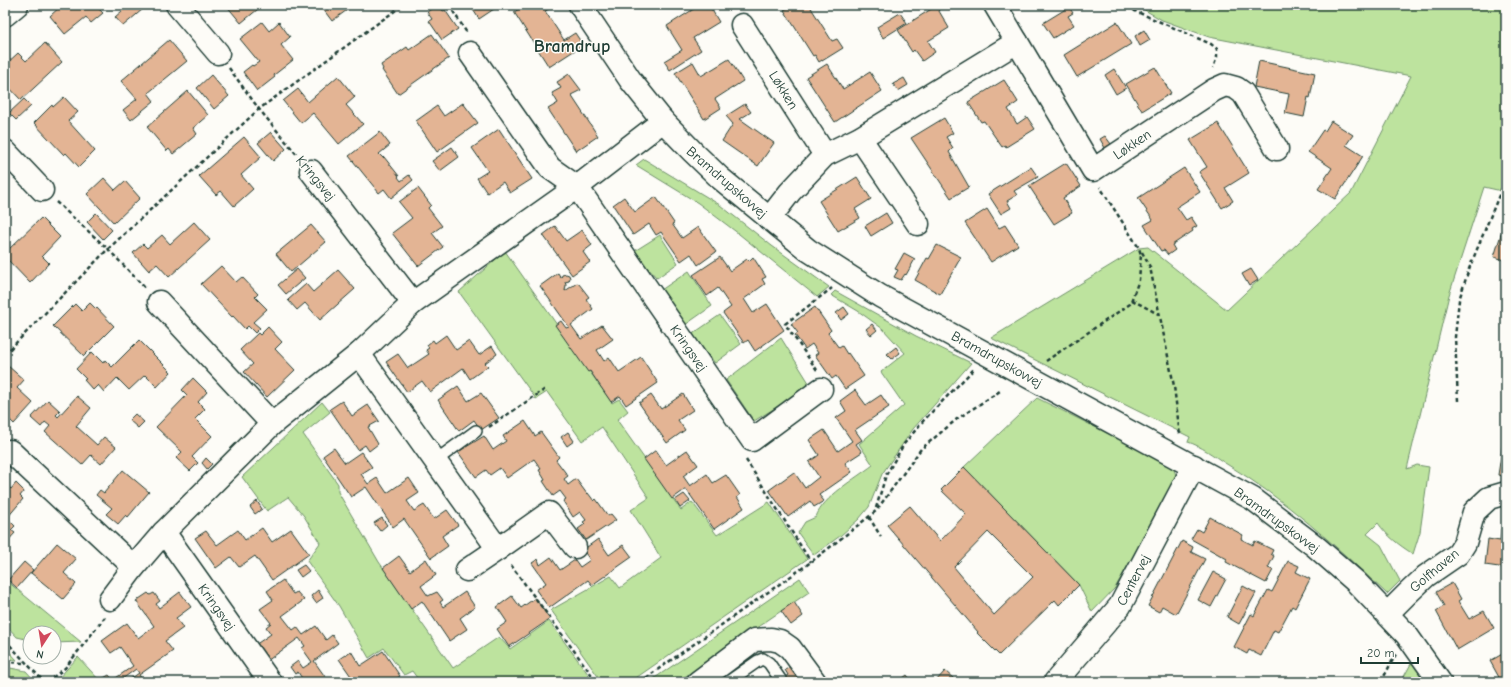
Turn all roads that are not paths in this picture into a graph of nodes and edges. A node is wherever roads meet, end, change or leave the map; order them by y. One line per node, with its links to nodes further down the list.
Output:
1 (17, 5): 5 (street)
2 (177, 5): 9 (street)
3 (580, 5): 10 (street, Bramdrupskovvej)
4 (995, 5): 7 (street)
5 (5, 15)
6 (742, 25): 14 (street, Løkken)
7 (1017, 42): 11 (street); 12 (street, Løkken)
8 (470, 53): 16 (street, Kringsvej)
9 (218, 54)
10 (663, 121): 16 (street); 18 (street, Bramdrupskovvej)
11 (860, 138): 14 (street); 19 (street)
12 (1277, 149)
13 (5, 151): 17 (street)
14 (825, 155): 18 (street)
15 (311, 171): 21 (street, Kringsvej)
16 (577, 187): 21 (street); 23 (street, Kringsvej)
17 (42, 190)
18 (769, 219): 28 (street, Bramdrupskovvej)
19 (918, 224)
20 (159, 302): 24 (street)
21 (413, 303): 22 (street)
22 (359, 354): 24 (street); 27 (street)
23 (821, 389)
24 (272, 424): 30 (street)
25 (476, 431): 27 (lane)
26 (10, 451): 33 (street)
27 (435, 461): 32 (street)
28 (1194, 466): 36 (street, Bramdrupskovvej); 42 (street, Centervej)
29 (1506, 493): 36 (street, Golfhaven)
30 (164, 532): 33 (street); 38 (street, Kringsvej)
31 (575, 547): 32 (street)
32 (498, 549): 34 (street)
33 (134, 567): 35 (street)
34 (467, 570)
35 (110, 599)
36 (1388, 614): 43 (street, Bramdrupskovvej)
37 (724, 678): 39 (street); 40 (lane); 41 (street)
38 (270, 682)
39 (698, 682)
40 (782, 682)
41 (815, 682)
42 (1055, 682)
43 (1440, 682)

